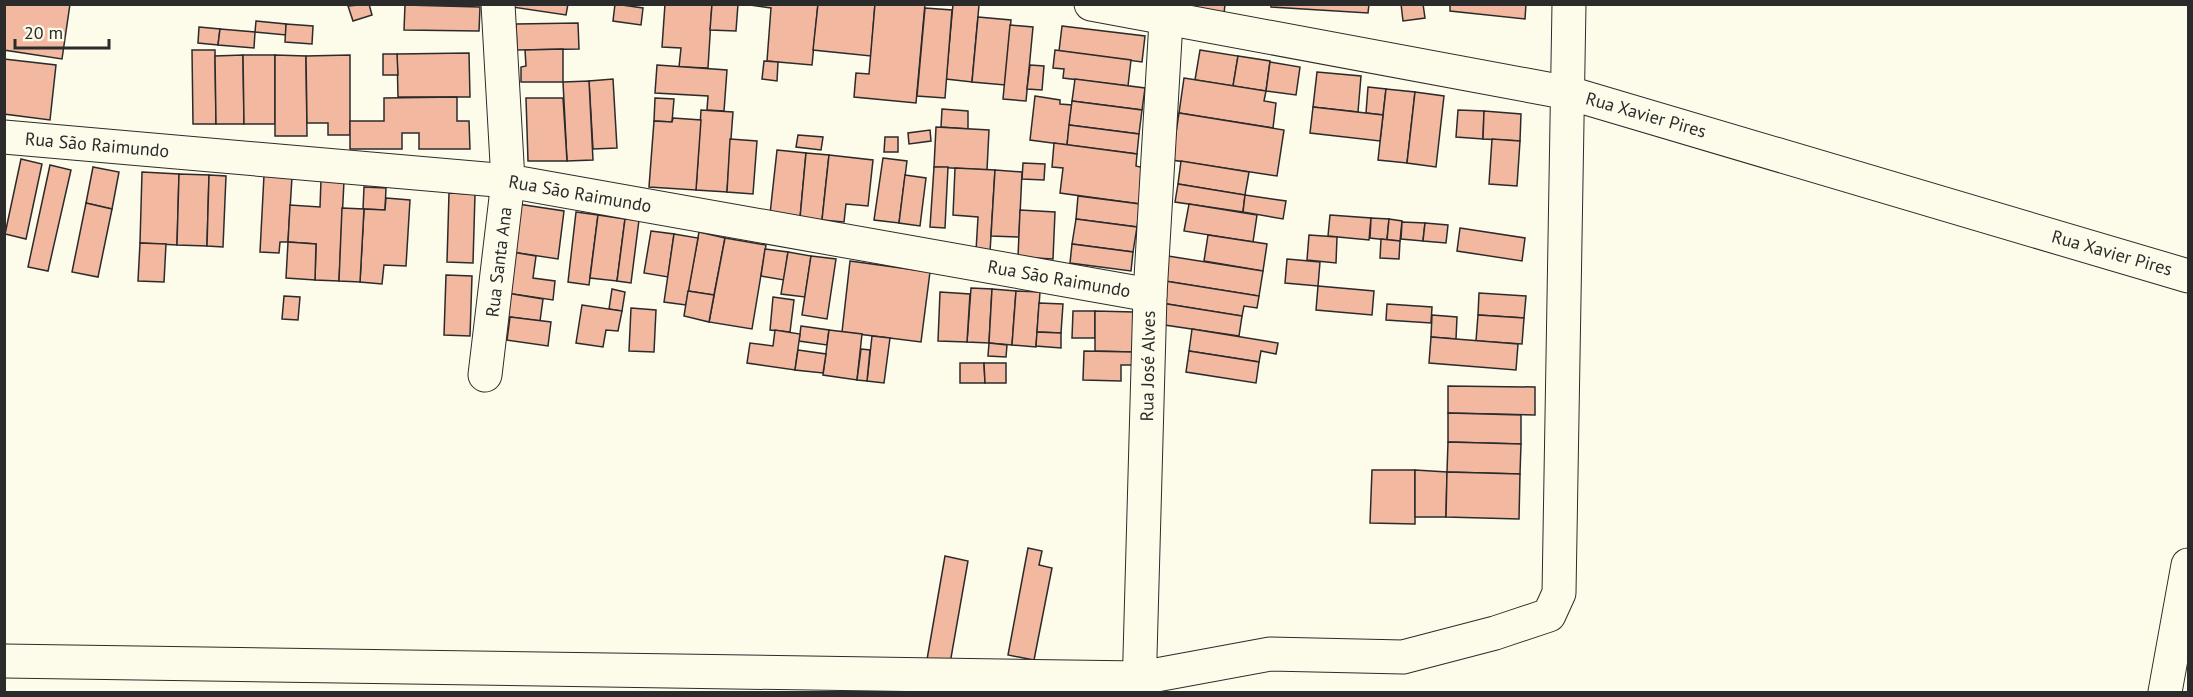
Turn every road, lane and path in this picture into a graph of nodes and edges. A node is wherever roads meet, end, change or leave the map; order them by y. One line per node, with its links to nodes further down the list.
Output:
1 (498, 4): 7 (street, Rua Santa Ana)
2 (1091, 4): 4 (street, Rua Xavier Pires)
3 (1569, 4): 5 (street)
4 (1166, 12): 5 (street, Rua Xavier Pires); 9 (street, Rua José Alves)
5 (1569, 93): 8 (street, Rua Xavier Pires); 13 (street)
6 (4, 137): 7 (street, Rua São Raimundo)
7 (508, 181): 9 (street, Rua São Raimundo); 10 (street, Rua Santa Ana)
8 (2188, 276)
9 (1150, 295): 13 (street, Rua José Alves)
10 (485, 375)
11 (2188, 565): 14 (street)
12 (4, 661): 13 (street)
13 (1139, 685)
14 (2165, 693)

